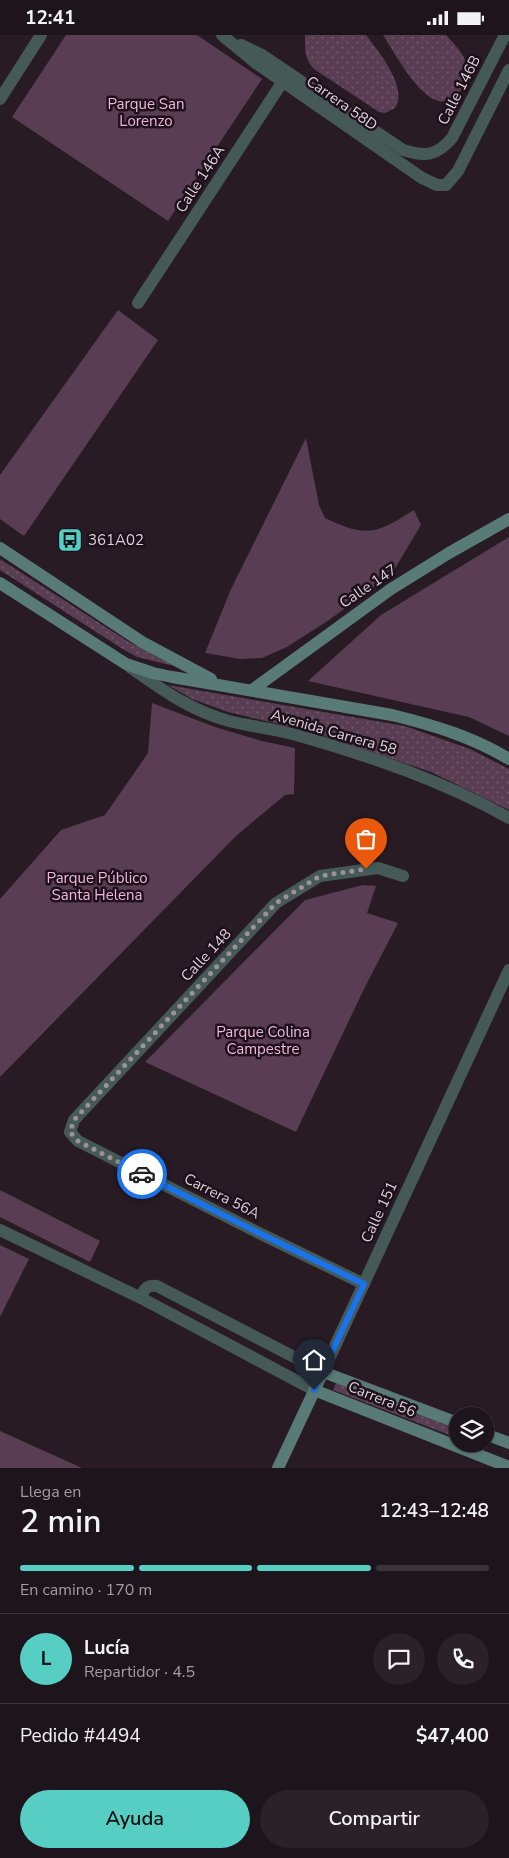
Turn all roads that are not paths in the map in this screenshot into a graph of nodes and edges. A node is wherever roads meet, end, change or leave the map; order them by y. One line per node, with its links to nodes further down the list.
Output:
1 (41, 35): 6 (street)
2 (505, 35): 7 (street, Calle 146B)
3 (224, 36): 5 (street, Carrera 58D)
4 (509, 70): 5 (street, Carrera 58D)
5 (286, 77): 7 (street, Carrera 58D); 8 (street, Calle 146A)
6 (0, 99)
7 (434, 153)
8 (138, 303)
9 (509, 519): 14 (main road, Calle 147)
10 (0, 548): 13 (main road, Avenida Carrera 58)
11 (0, 583): 12 (main road, Avenida Carrera 58)
12 (126, 664): 13 (main road, Avenida Carrera 58); 16 (street, Avenida Carrera 58)
13 (219, 684): 14 (main road, Avenida Carrera 58)
14 (252, 690): 15 (main road, Avenida Carrera 58)
15 (509, 759)
16 (509, 818)
17 (404, 876): 19 (street, Calle 148)
18 (509, 970): 21 (street, Calle 151)
19 (70, 1132): 21 (street, Carrera 56A)
20 (0, 1230): 22 (street, Carrera 56)
21 (364, 1284): 23 (street, Calle 151)
22 (141, 1298): 23 (street, Carrera 56); 24 (street, Carrera 56)
23 (323, 1372): 24 (main road, Calle 151); 25 (main road, Carrera 56)
24 (314, 1390): 28 (main road, Carrera 56); 29 (main road, Calle 151)
25 (449, 1420)
26 (494, 1437): 27 (main road)
27 (509, 1443)
28 (509, 1467)
29 (278, 1468)

